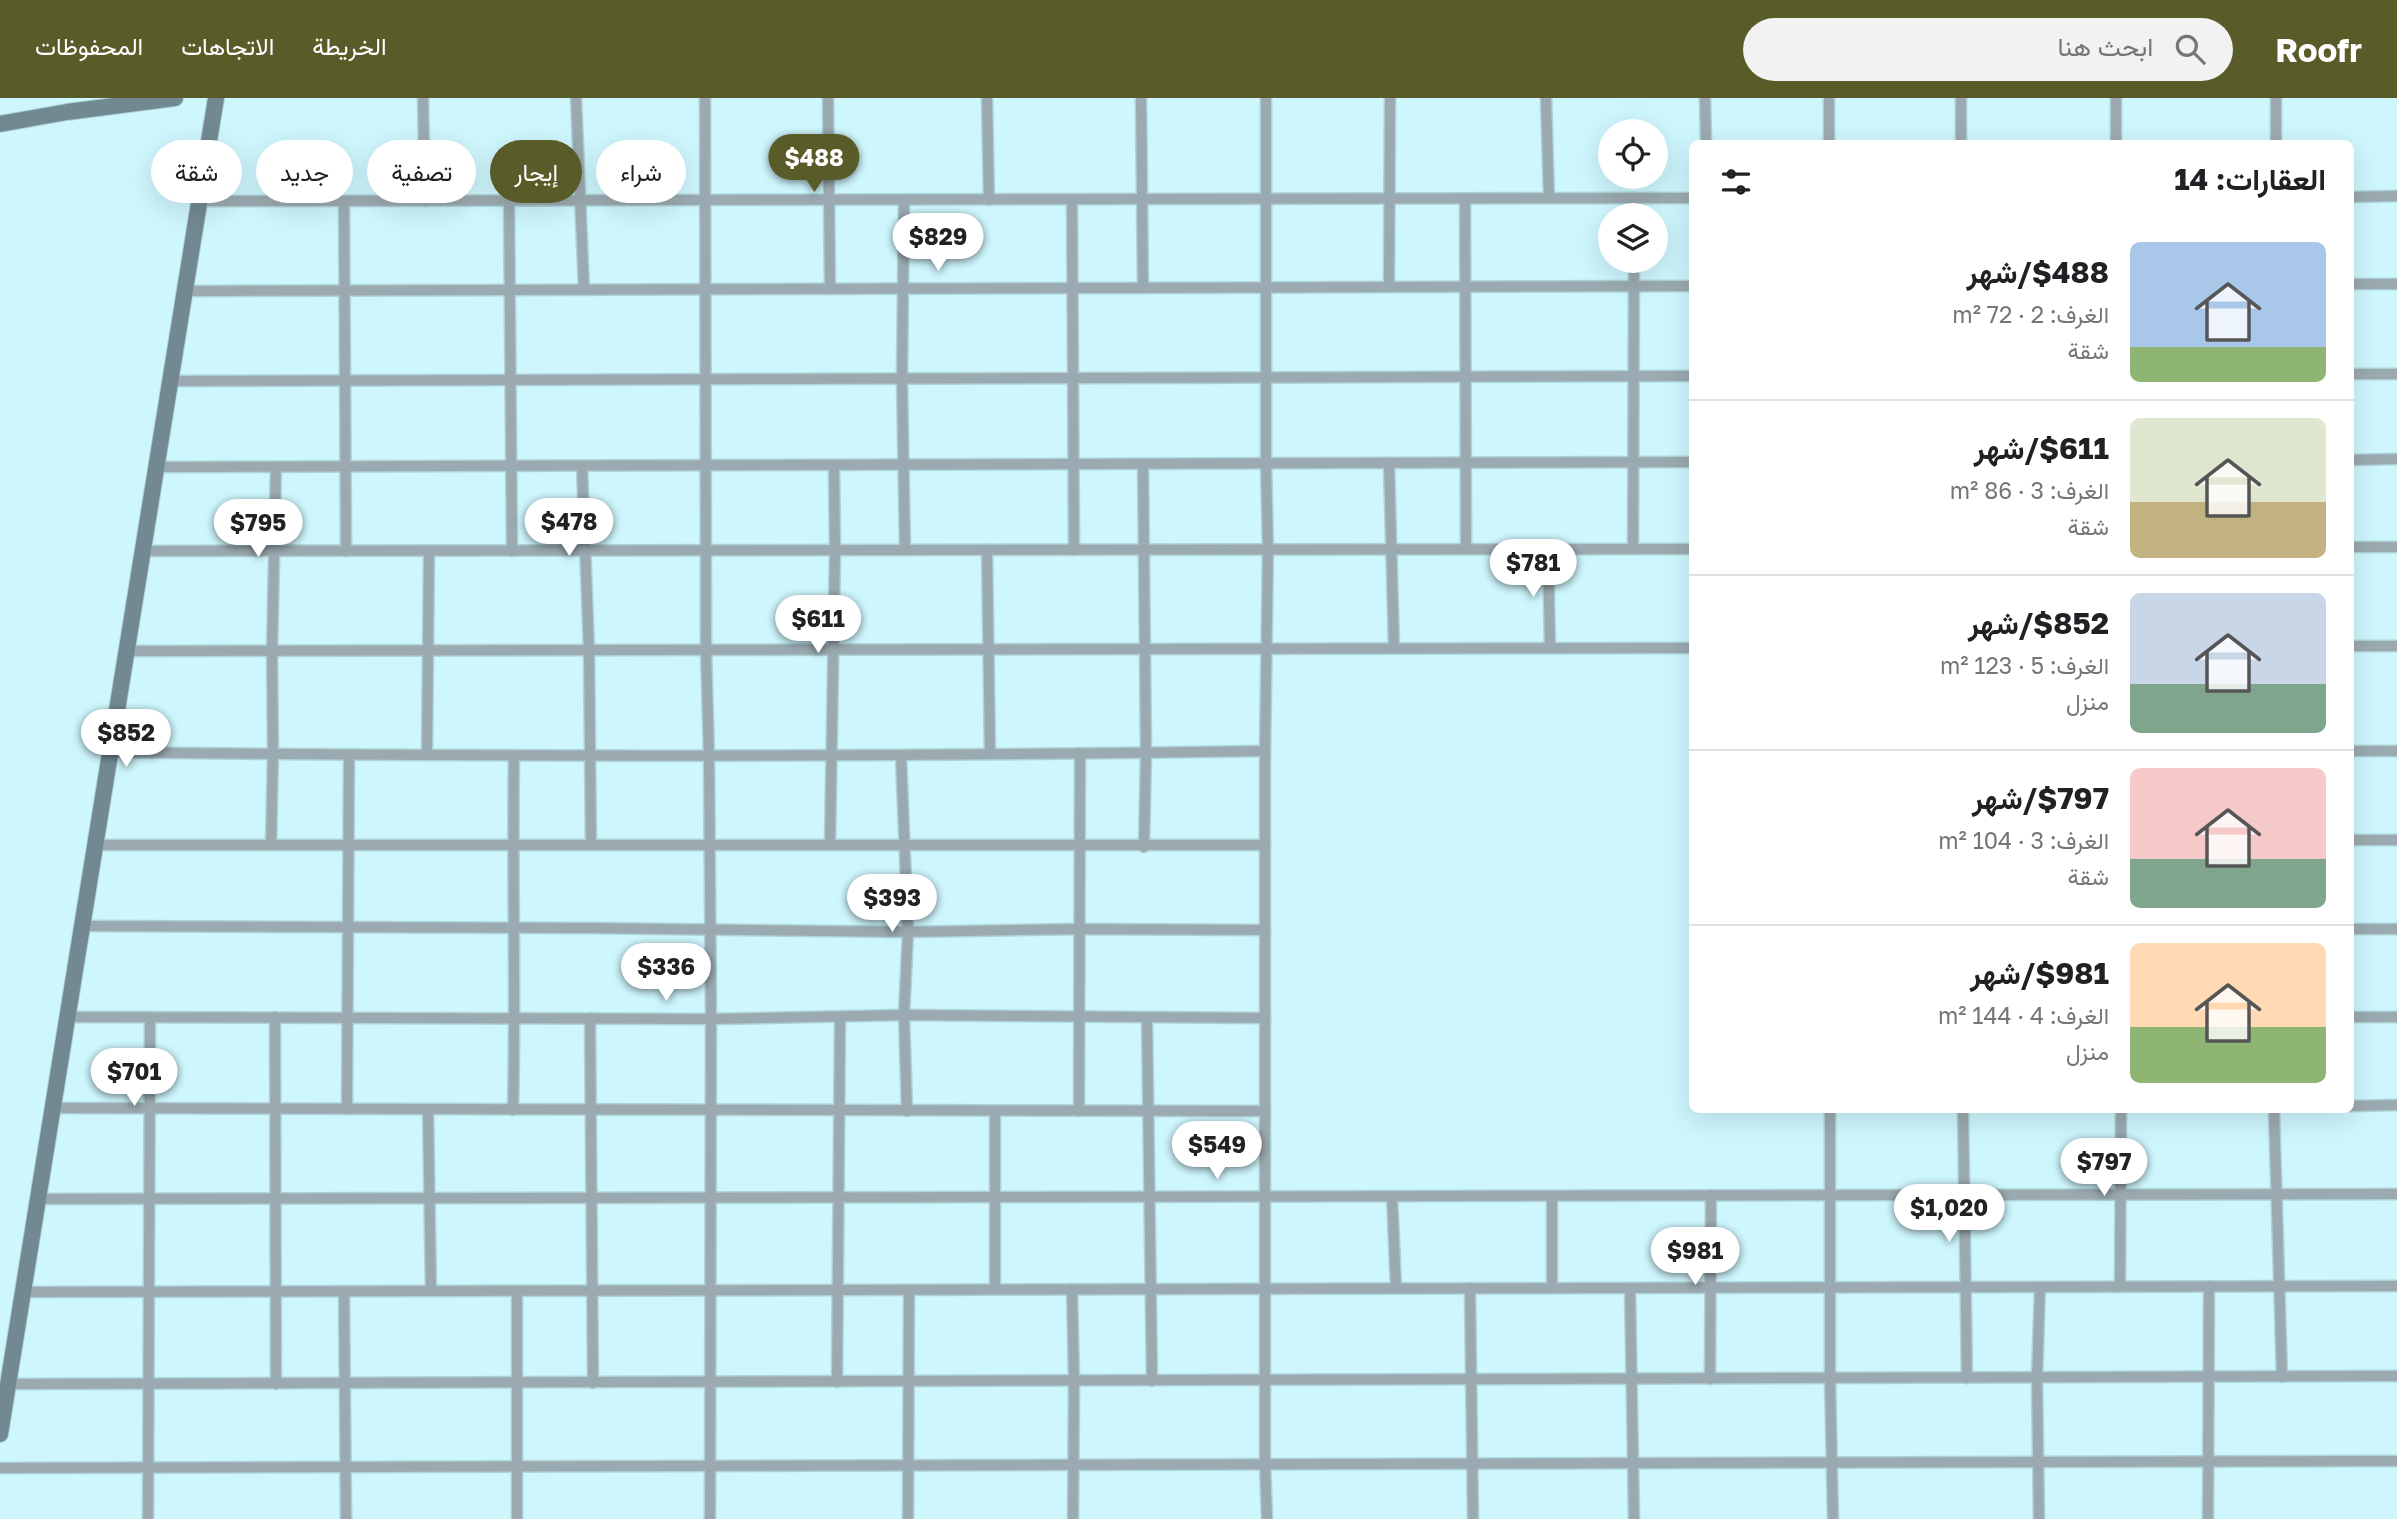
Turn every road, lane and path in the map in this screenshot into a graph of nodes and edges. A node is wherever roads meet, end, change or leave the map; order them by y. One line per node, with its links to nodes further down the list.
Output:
1 (174, 98): 17 (street)
2 (216, 98): 18 (street)
3 (423, 98): 19 (street)
4 (576, 98): 20 (street)
5 (705, 98): 40 (street)
6 (828, 98): 34 (street)
7 (987, 98): 36 (street)
8 (1142, 98): 38 (street)
9 (1266, 98): 31 (street)
10 (1390, 98): 32 (street)
11 (1546, 98): 28 (street)
12 (1705, 98): 21 (street)
13 (1829, 98): 22 (street)
14 (1961, 98): 23 (street)
15 (2116, 98): 24 (street)
16 (2276, 98): 25 (street)
17 (0, 124)
18 (209, 140)
19 (424, 140)
20 (578, 140)
21 (1706, 140)
22 (1829, 140)
23 (1961, 140)
24 (2116, 140)
25 (2276, 140)
26 (2354, 197): 27 (street)
27 (2397, 197)
28 (1549, 198): 29 (street); 33 (street)
29 (1634, 198): 30 (street); 45 (street)
30 (1689, 198)
31 (1266, 199): 32 (street); 38 (street); 54 (street)
32 (1389, 199): 33 (street); 55 (street)
33 (1465, 199): 50 (street)
34 (830, 200): 35 (street); 40 (street); 57 (street)
35 (904, 200): 36 (street); 58 (street)
36 (989, 200): 37 (street)
37 (1072, 200): 38 (street); 52 (street)
38 (1141, 200): 53 (street)
39 (582, 201): 40 (street)
40 (706, 201): 56 (street)
41 (199, 203): 61 (street)
42 (344, 203): 62 (street)
43 (509, 203): 59 (street)
44 (581, 203): 60 (street)
45 (1634, 203)
46 (1634, 273): 51 (street)
47 (2354, 284): 48 (street)
48 (2397, 284)
49 (1689, 286): 51 (street)
50 (1465, 287): 51 (street); 55 (street); 66 (street)
51 (1634, 287): 67 (street)
52 (1073, 288): 53 (street); 58 (street); 70 (street)
53 (1143, 288): 54 (street)
54 (1266, 288): 55 (street); 68 (street)
55 (1390, 288)
56 (706, 289): 57 (street); 60 (street); 72 (street)
57 (830, 289): 58 (street)
58 (903, 289): 69 (street)
59 (510, 290): 60 (street); 62 (street); 71 (street)
60 (584, 290)
61 (184, 291): 62 (street); 73 (street)
62 (345, 291): 74 (street)
63 (2354, 374): 64 (street)
64 (2397, 374)
65 (1689, 376): 67 (street)
66 (1465, 377): 67 (street); 68 (street); 80 (street)
67 (1634, 377): 77 (street)
68 (1266, 378): 70 (street); 83 (street)
69 (902, 379): 70 (street); 72 (street); 85 (street)
70 (1073, 379): 81 (street)
71 (511, 380): 72 (street); 74 (street); 86 (street)
72 (706, 380): 88 (street)
73 (170, 381): 74 (street); 89 (street)
74 (345, 381): 91 (street)
75 (2397, 459): 76 (street)
76 (2354, 460)
77 (1634, 462): 78 (street); 80 (street); 99 (street)
78 (1689, 462)
79 (1390, 463): 80 (street); 83 (street); 96 (street)
80 (1467, 463): 97 (street)
81 (1074, 464): 82 (street); 85 (street); 103 (street)
82 (1143, 464): 83 (street); 104 (street)
83 (1266, 464): 95 (street)
84 (834, 465): 85 (street); 88 (street); 100 (street)
85 (904, 465): 101 (street)
86 (511, 466): 87 (street); 91 (street); 109 (street)
87 (582, 466): 88 (street); 110 (street)
88 (706, 466): 111 (street)
89 (156, 467): 90 (street); 105 (street)
90 (276, 467): 91 (street); 106 (street)
91 (346, 467): 107 (street)
92 (2354, 547): 93 (street)
93 (2397, 547)
94 (1689, 548): 99 (street)
95 (1268, 549): 96 (street); 104 (street); 120 (street)
96 (1391, 549): 97 (street); 114 (street)
97 (1466, 549): 98 (street)
98 (1548, 549): 99 (street); 115 (street)
99 (1633, 549)
100 (835, 550): 101 (street); 111 (street); 117 (street)
101 (905, 550): 102 (street)
102 (987, 550): 103 (street); 118 (street)
103 (1074, 550): 104 (street)
104 (1144, 550): 119 (street)
105 (142, 551): 106 (street); 124 (street)
106 (274, 551): 107 (street); 125 (street)
107 (346, 551): 108 (street)
108 (429, 551): 109 (street); 121 (street)
109 (512, 551): 110 (street)
110 (585, 551): 111 (street); 122 (street)
111 (708, 551): 123 (street)
112 (2354, 646): 113 (street)
113 (2397, 646)
114 (1394, 648): 115 (street); 120 (street)
115 (1550, 648): 116 (street)
116 (1689, 648)
117 (834, 649): 118 (street); 123 (street); 137 (street)
118 (990, 649): 119 (street); 133 (street)
119 (1144, 649): 120 (street); 131 (street)
120 (1266, 649): 126 (street)
121 (427, 650): 122 (street); 125 (street); 135 (street)
122 (589, 650): 123 (street); 139 (street)
123 (706, 650): 136 (street)
124 (126, 651): 125 (street); 129 (street)
125 (272, 651): 132 (street)
126 (1265, 751): 131 (street); 152 (street)
127 (2354, 751): 128 (street)
128 (2397, 751)
129 (110, 752): 132 (street); 144 (street)
130 (1080, 752): 131 (street); 133 (street); 151 (street)
131 (1146, 753): 153 (street)
132 (273, 754): 134 (street); 145 (street)
133 (990, 754): 140 (street)
134 (349, 755): 135 (street); 146 (street)
135 (427, 755): 138 (street)
136 (709, 755): 137 (street); 139 (street); 143 (street)
137 (832, 755): 140 (street); 149 (street)
138 (514, 756): 139 (street); 147 (street)
139 (590, 756): 148 (street)
140 (901, 756): 150 (street)
141 (2354, 839): 142 (street)
142 (2397, 840)
143 (710, 844): 148 (street); 149 (street); 160 (street)
144 (95, 845): 145 (street); 154 (street)
145 (271, 845): 146 (street)
146 (349, 845): 147 (street); 155 (street)
147 (512, 845): 148 (street); 156 (street)
148 (590, 845)
149 (830, 845): 150 (street)
150 (906, 845): 151 (street); 162 (street)
151 (1079, 845): 153 (street); 157 (street)
152 (1265, 845): 153 (street); 161 (street)
153 (1143, 847)
154 (82, 926): 155 (street); 164 (street)
155 (349, 927): 156 (street); 170 (street)
156 (515, 928): 160 (street); 167 (street)
157 (1079, 929): 161 (street); 162 (street); 173 (street)
158 (2354, 929): 159 (street)
159 (2397, 929)
160 (709, 930): 162 (street); 176 (street)
161 (1265, 930): 175 (street)
162 (908, 932): 163 (street)
163 (904, 1015): 172 (street); 173 (street); 188 (street)
164 (67, 1017): 165 (street); 179 (street)
165 (150, 1017): 166 (street); 180 (street)
166 (275, 1017): 170 (street); 182 (street)
167 (515, 1017): 170 (street); 171 (street); 185 (street)
168 (2354, 1017): 169 (street)
169 (2397, 1017)
170 (349, 1018): 183 (street)
171 (590, 1018): 176 (street); 186 (street)
172 (840, 1018): 176 (street); 187 (street)
173 (1079, 1018): 174 (street); 190 (street)
174 (1147, 1018): 175 (street); 191 (street)
175 (1265, 1018): 192 (street)
176 (710, 1019): 181 (street)
177 (2397, 1105): 178 (street)
178 (2354, 1106)
179 (53, 1108): 180 (street); 212 (street)
180 (150, 1108): 182 (street); 213 (street)
181 (710, 1108): 186 (street); 187 (street); 210 (street)
182 (275, 1109): 183 (street); 214 (street)
183 (347, 1109): 184 (street)
184 (428, 1109): 185 (street); 208 (street)
185 (513, 1110): 186 (street)
186 (590, 1110): 209 (street)
187 (839, 1110): 188 (street); 211 (street)
188 (907, 1111): 189 (street)
189 (995, 1111): 190 (street); 206 (street)
190 (1079, 1111): 191 (street)
191 (1148, 1111): 192 (street); 207 (street)
192 (1265, 1111): 203 (street)
193 (1830, 1113): 201 (street)
194 (1964, 1113): 202 (street)
195 (2121, 1113): 197 (street)
196 (2274, 1113): 198 (street)
197 (2120, 1194): 198 (street); 202 (street); 221 (street)
198 (2278, 1194): 199 (street); 216 (street)
199 (2397, 1194)
200 (1711, 1195): 201 (street); 205 (street); 226 (street)
201 (1830, 1195): 202 (street); 218 (street)
202 (1965, 1195): 219 (street)
203 (1265, 1196): 204 (street); 207 (street); 230 (street)
204 (1392, 1196): 205 (street); 222 (street)
205 (1552, 1196): 224 (street)
206 (995, 1197): 207 (street); 211 (street); 227 (street)
207 (1150, 1197): 229 (street)
208 (428, 1198): 209 (street); 214 (street); 237 (street)
209 (592, 1198): 210 (street); 231 (street)
210 (710, 1198): 211 (street); 232 (street)
211 (838, 1198): 233 (street)
212 (38, 1199): 213 (street); 239 (street)
213 (150, 1199): 214 (street); 240 (street)
214 (275, 1199): 235 (street)
215 (2208, 1286): 216 (street); 221 (street); 242 (street)
216 (2278, 1286): 217 (street); 243 (street)
217 (2397, 1286)
218 (1830, 1287): 219 (street); 226 (street); 244 (street)
219 (1966, 1287): 220 (street); 245 (street)
220 (2040, 1287): 221 (street); 246 (street)
221 (2120, 1287)
222 (1396, 1288): 223 (street); 230 (street)
223 (1470, 1288): 224 (street); 250 (street)
224 (1552, 1288): 225 (street)
225 (1630, 1288): 226 (street); 247 (street)
226 (1711, 1288): 248 (street)
227 (995, 1289): 228 (street); 234 (street)
228 (1072, 1289): 229 (street); 252 (street)
229 (1151, 1289): 230 (street); 253 (street)
230 (1265, 1289): 249 (street)
231 (594, 1290): 232 (street); 238 (street); 254 (street)
232 (710, 1290): 233 (street); 255 (street)
233 (838, 1290): 234 (street); 256 (street)
234 (909, 1290): 251 (street)
235 (275, 1291): 236 (street); 240 (street); 261 (street)
236 (344, 1291): 237 (street); 257 (street)
237 (431, 1291): 238 (street)
238 (517, 1291): 258 (street)
239 (23, 1292): 240 (street); 259 (street)
240 (149, 1292): 260 (street)
241 (2397, 1376): 243 (street)
242 (2208, 1377): 243 (street); 246 (street); 263 (street)
243 (2282, 1377)
244 (1830, 1378): 245 (street); 248 (street); 265 (street)
245 (1967, 1378): 246 (street)
246 (2036, 1378): 266 (street)
247 (1632, 1379): 248 (street); 250 (street); 267 (street)
248 (1710, 1379)
249 (1265, 1380): 250 (street); 253 (street); 268 (street)
250 (1471, 1380): 269 (street)
251 (908, 1381): 252 (street); 256 (street); 270 (street)
252 (1074, 1381): 253 (street); 271 (street)
253 (1152, 1381)
254 (593, 1382): 255 (street); 258 (street)
255 (709, 1382): 256 (street); 273 (street)
256 (837, 1382)
257 (345, 1383): 258 (street); 261 (street); 274 (street)
258 (517, 1383): 272 (street)
259 (8, 1384): 260 (street); 262 (street)
260 (148, 1384): 261 (street); 276 (street)
261 (276, 1384)
262 (0, 1434)
263 (2208, 1461): 264 (street); 266 (street); 288 (street)
264 (2397, 1461)
265 (1832, 1462): 266 (street); 267 (street); 286 (street)
266 (2037, 1462): 287 (street)
267 (1633, 1463): 269 (street); 285 (street)
268 (1265, 1464): 269 (street); 271 (street); 283 (street)
269 (1472, 1464): 284 (street)
270 (907, 1465): 271 (street); 273 (street); 281 (street)
271 (1073, 1465): 282 (street)
272 (517, 1466): 273 (street); 274 (street); 279 (street)
273 (710, 1466): 280 (street)
274 (346, 1467): 276 (street); 278 (street)
275 (0, 1468): 276 (street)
276 (148, 1468): 277 (street)
277 (149, 1519)
278 (346, 1519)
279 (517, 1519)
280 (710, 1519)
281 (908, 1519)
282 (1073, 1519)
283 (1267, 1519)
284 (1473, 1519)
285 (1634, 1519)
286 (1833, 1519)
287 (2039, 1519)
288 (2208, 1519)

